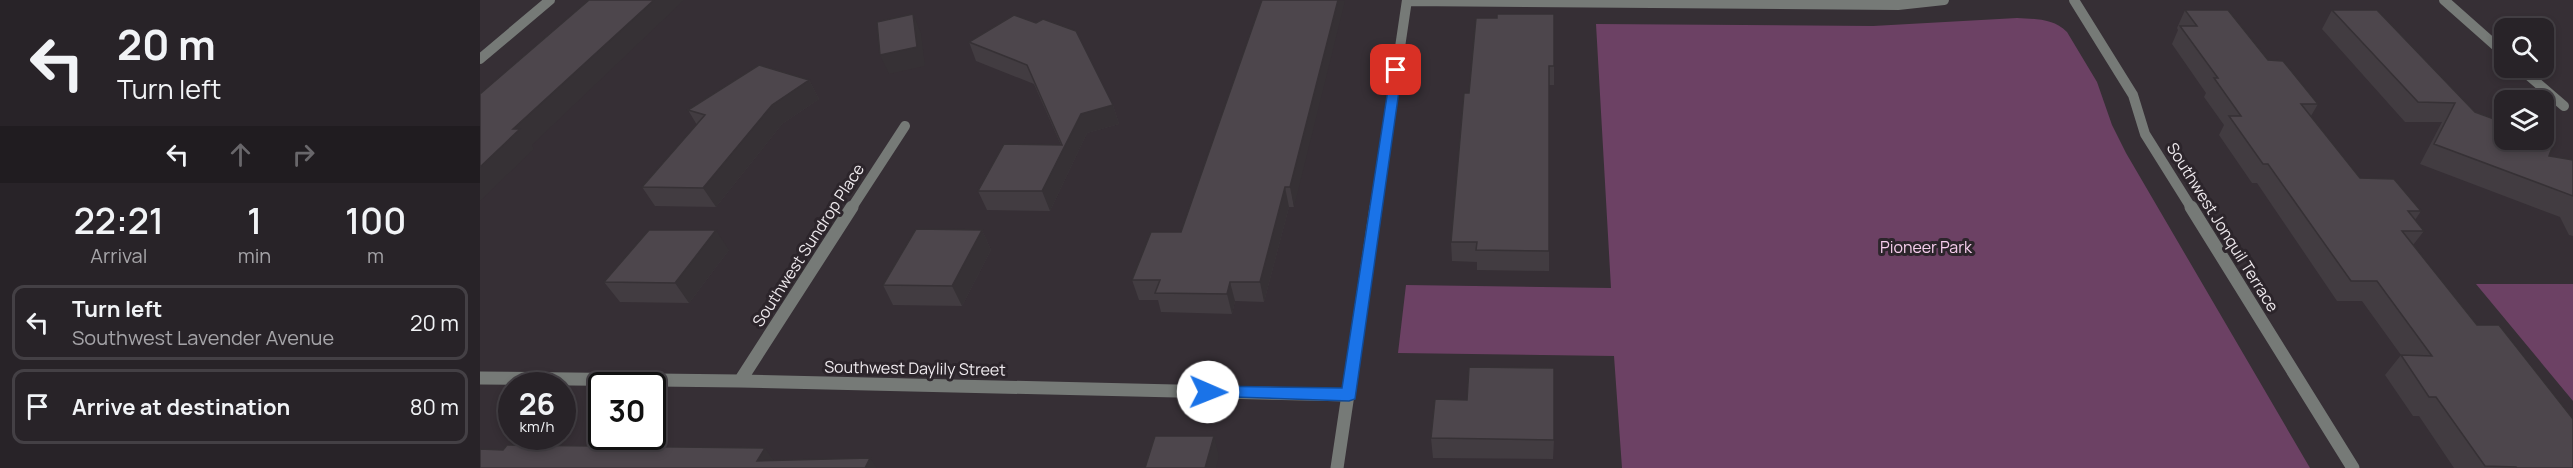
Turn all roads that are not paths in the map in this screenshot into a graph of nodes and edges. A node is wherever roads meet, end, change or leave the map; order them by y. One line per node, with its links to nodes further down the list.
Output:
1 (550, 0): 8 (street)
2 (1407, 0): 6 (street); 14 (street)
3 (1944, 0): 6 (street)
4 (2074, 0): 16 (street, Southwest Jonquil Terrace)
5 (2444, 0): 7 (street)
6 (1758, 2)
7 (2494, 44)
8 (480, 59)
9 (2532, 78): 10 (street)
10 (2564, 106)
11 (905, 126): 13 (street, Southwest Sundrop Place)
12 (480, 378): 13 (street, Southwest Daylily Street)
13 (740, 381): 14 (street, Southwest Daylily Street)
14 (1349, 395): 15 (street)
15 (1337, 468)
16 (2353, 468)

